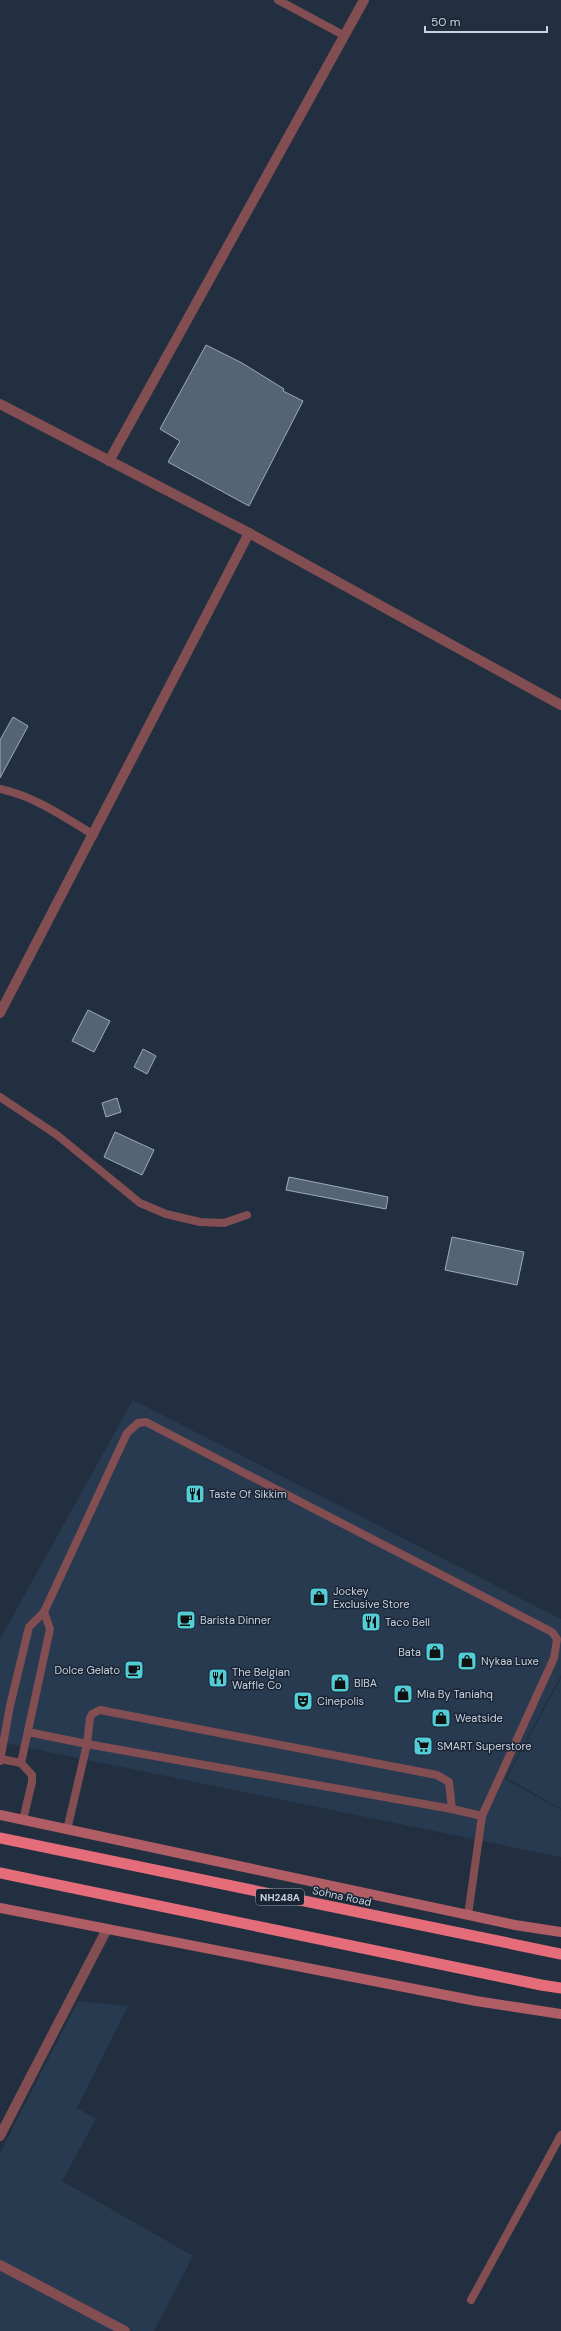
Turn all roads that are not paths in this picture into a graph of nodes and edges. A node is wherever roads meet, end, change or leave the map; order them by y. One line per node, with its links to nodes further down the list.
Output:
1 (278, 0): 3 (lane)
2 (364, 0): 3 (street)
3 (345, 36): 5 (street)
4 (0, 404): 5 (street)
5 (109, 461): 6 (street)
6 (249, 533): 7 (street); 9 (street)
7 (561, 705)
8 (0, 789): 9 (lane)
9 (94, 835): 10 (street)
10 (0, 1013)
11 (0, 1097): 12 (lane)
12 (247, 1214)
13 (44, 1612): 14 (lane); 16 (lane); 20 (lane)
14 (28, 1732): 15 (lane); 17 (lane)
15 (87, 1744): 18 (lane); 18 (lane); 22 (lane)
16 (1, 1760): 17 (lane)
17 (21, 1763): 21 (lane)
18 (452, 1809): 20 (lane)
19 (0, 1815): 21 (main road)
20 (482, 1816): 26 (lane)
21 (23, 1820): 22 (main road)
22 (67, 1830): 26 (main road)
23 (0, 1838): 29 (highway, Sohna Road / NH248A)
24 (0, 1874): 30 (highway)
25 (0, 1908): 27 (main road)
26 (468, 1915): 28 (main road)
27 (107, 1929): 31 (main road); 33 (street)
28 (561, 1932)
29 (561, 1954)
30 (561, 1988)
31 (561, 2014)
32 (561, 2135): 35 (lane)
33 (0, 2136)
34 (0, 2265): 36 (street)
35 (471, 2300)
36 (125, 2331)

